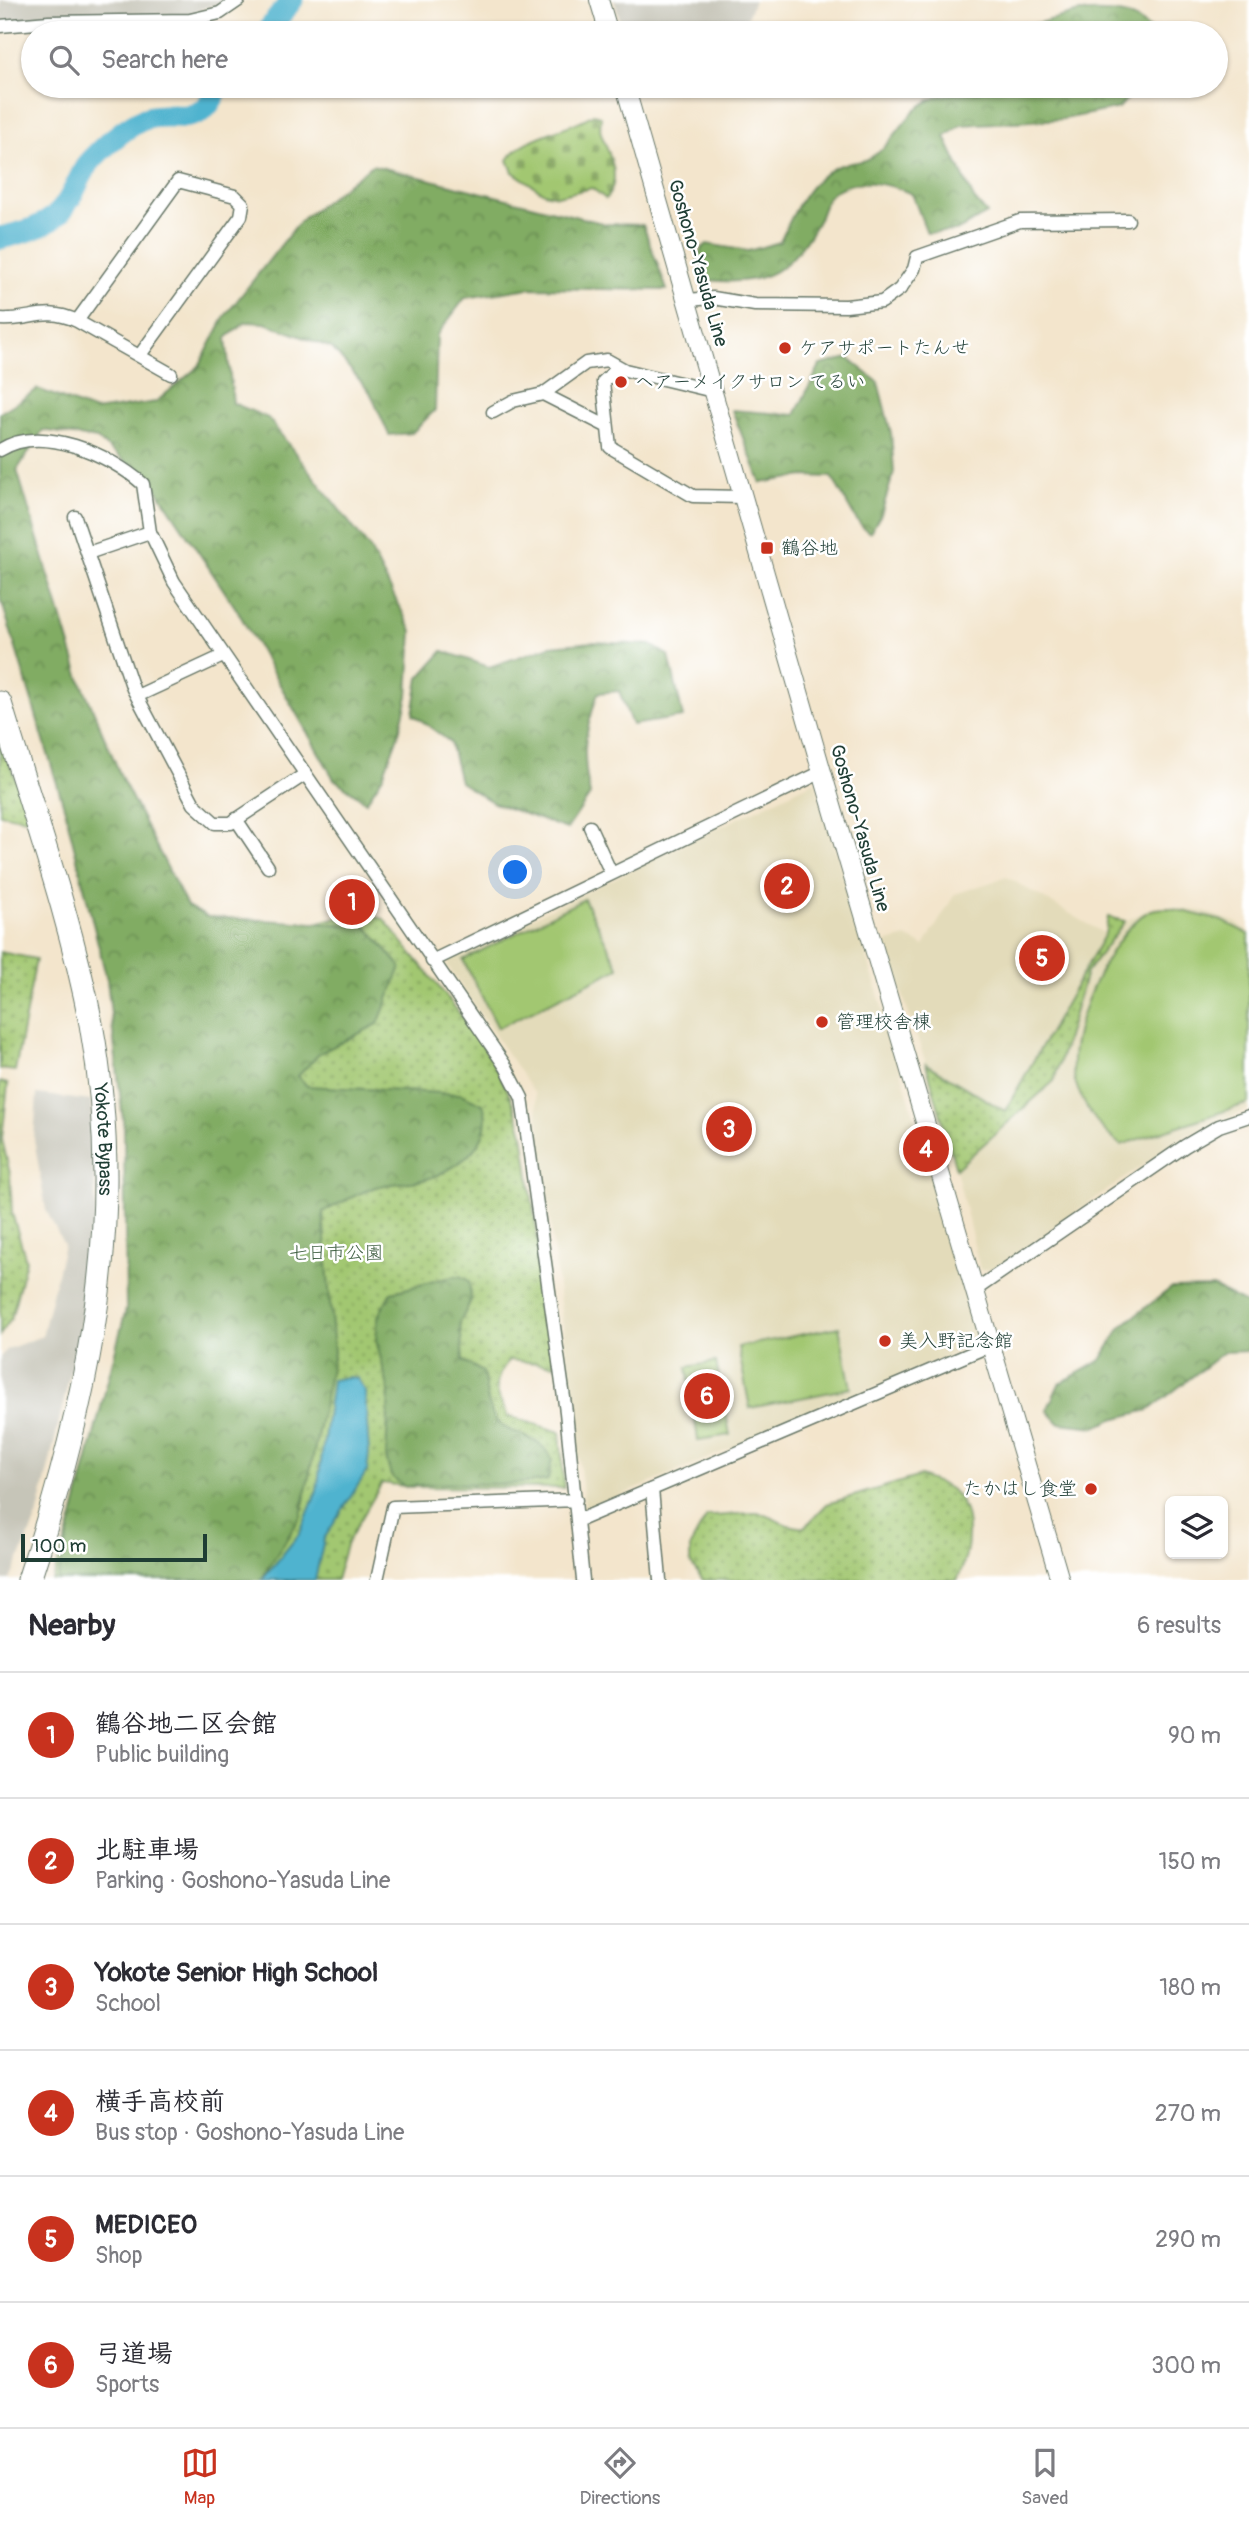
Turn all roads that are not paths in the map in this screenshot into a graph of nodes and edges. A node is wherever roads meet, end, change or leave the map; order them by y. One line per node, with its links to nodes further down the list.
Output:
1 (239, 0): 3 (street)
2 (599, 0): 4 (main road)
3 (120, 21)
4 (605, 21)
5 (21, 24): 6 (street)
6 (0, 26)
7 (628, 98): 9 (main road, Goshono-Yasuda Line)
8 (1128, 220): 9 (street)
9 (687, 300): 15 (main road, Goshono-Yasuda Line)
10 (0, 319): 11 (street)
11 (78, 321): 12 (street); 12 (street)
12 (140, 355): 14 (street)
13 (619, 367): 15 (street); 16 (street); 18 (street)
14 (171, 374)
15 (713, 391): 20 (main road, Goshono-Yasuda Line)
16 (542, 394): 17 (street); 18 (street)
17 (493, 412)
18 (607, 426): 20 (street)
19 (0, 450): 22 (street)
20 (743, 498): 27 (main road, Goshono-Yasuda Line)
21 (75, 517): 23 (street)
22 (150, 532): 23 (street); 24 (street)
23 (88, 553): 25 (street)
24 (223, 656): 25 (street); 28 (street)
25 (136, 696): 29 (street)
26 (0, 703): 40 (highway, Yokote Bypass)
27 (822, 772): 32 (street); 35 (main road, Goshono-Yasuda Line)
28 (304, 775): 29 (street); 33 (street)
29 (236, 820): 31 (street)
30 (590, 827): 32 (street)
31 (268, 867)
32 (611, 873): 33 (street)
33 (432, 961): 38 (street)
34 (1249, 1116): 35 (street)
35 (975, 1290): 36 (main road, Goshono-Yasuda Line)
36 (991, 1345): 37 (street); 44 (main road, Goshono-Yasuda Line)
37 (652, 1489): 39 (street); 43 (street)
38 (576, 1500): 39 (street); 41 (street)
39 (577, 1521): 42 (street)
40 (29, 1580)
41 (377, 1580)
42 (583, 1580)
43 (660, 1580)
44 (1060, 1580)

